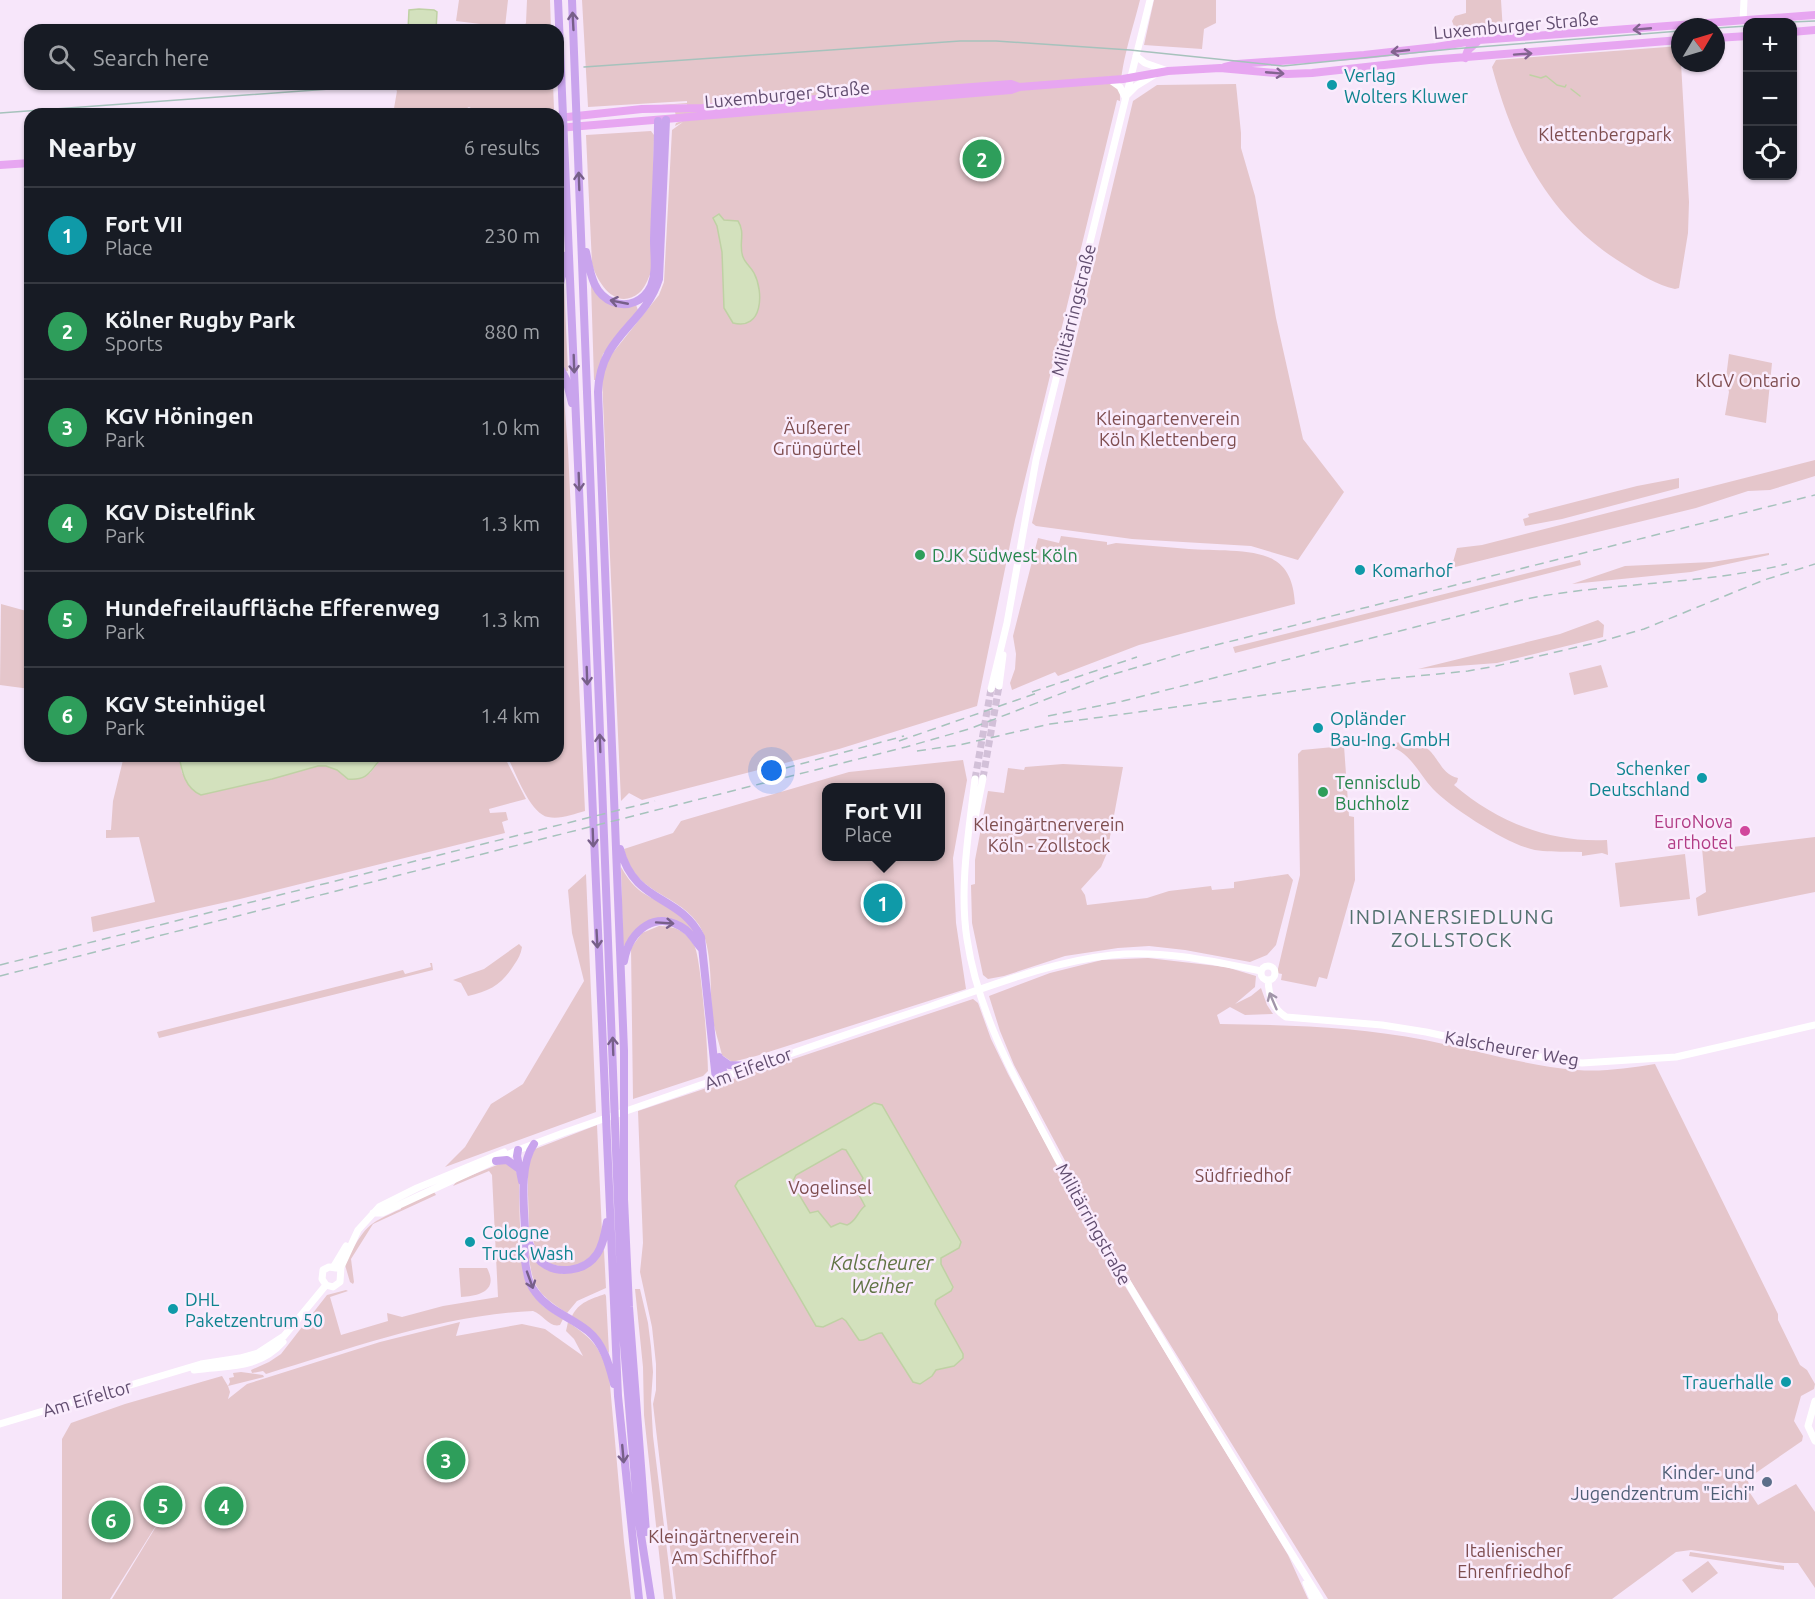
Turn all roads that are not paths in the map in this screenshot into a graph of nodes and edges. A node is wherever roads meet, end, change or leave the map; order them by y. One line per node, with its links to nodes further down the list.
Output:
1 (558, 0): 8 (highway)
2 (572, 0): 38 (highway, one-way to 2)
3 (1150, 0): 17 (main road, Militärringstraße)
4 (1743, 0): 6 (main road)
5 (1815, 15): 7 (main road, Luxemburger Straße)
6 (1744, 18)
7 (1797, 19)
8 (558, 24)
9 (1743, 29): 14 (main road, Luxemburger Straße, one-way to 14)
10 (1743, 30): 13 (main road)
11 (1815, 30): 12 (main road)
12 (1797, 32)
13 (1725, 38)
14 (1479, 40): 16 (main road, Luxemburger Straße); 18 (main road)
15 (1671, 41): 18 (main road, Luxemburger Straße, one-way to 15)
16 (1455, 44): 18 (main road); 19 (main road, Luxemburger Straße, one-way to 19)
17 (1136, 56): 21 (main road); 24 (main road, Militärringstraße)
18 (1465, 56): 23 (main road, Luxemburger Straße)
19 (1320, 57): 20 (main road, Luxemburger Straße); 23 (main road)
20 (1220, 68): 21 (main road, Luxemburger Straße); 23 (main road, Luxemburger Straße, one-way to 23)
21 (1168, 71): 22 (main road, Luxemburger Straße)
22 (1156, 73): 24 (main road, Luxemburger Straße); 28 (main road)
23 (1312, 73)
24 (1130, 78): 25 (main road, Luxemburger Straße); 28 (main road, Militärringstraße)
25 (1110, 80): 26 (main road, Luxemburger Straße); 28 (main road)
26 (1019, 87): 31 (main road, Luxemburger Straße); 33 (main road, Luxemburger Straße)
27 (560, 90): 29 (highway)
28 (1125, 97): 44 (main road, Militärringstraße)
29 (560, 108)
30 (656, 108): 31 (main road, Luxemburger Straße); 32 (main road, Luxemburger Straße); 33 (main road)
31 (674, 109): 33 (main road)
32 (564, 114)
33 (662, 118): 34 (main road, Luxemburger Straße); 38 (highway, one-way to 38); 45 (highway)
34 (564, 127)
35 (564, 136): 39 (highway)
36 (24, 163): 37 (main road)
37 (0, 165)
38 (581, 228): 43 (highway)
39 (570, 243): 40 (highway); 42 (highway, one-way to 42)
40 (564, 268)
41 (564, 375): 42 (highway)
42 (577, 423): 66 (highway, one-way to 66)
43 (592, 528): 45 (highway); 60 (highway, one-way to 43)
44 (1007, 623): 46 (main road, Militärringstraße); 47 (main road, Militärringstraße)
45 (608, 630): 49 (highway)
46 (999, 686)
47 (991, 688)
48 (979, 779): 54 (main road, Militärringstraße)
49 (616, 822): 50 (highway); 52 (highway)
50 (702, 950): 52 (highway, one-way to 50); 56 (highway)
51 (1261, 971): 53 (main road); 53 (main road); 54 (main road, Am Eifeltor)
52 (621, 976): 65 (highway)
53 (1268, 980): 55 (main road, Kalscheurer Weg, one-way to 53)
54 (979, 990): 58 (main road, Am Eifeltor); 76 (main road, Militärringstraße)
55 (1815, 1025)
56 (712, 1043): 57 (highway); 59 (highway)
57 (719, 1058): 58 (highway); 59 (highway)
58 (754, 1066): 59 (main road, Am Eifeltor)
59 (721, 1078): 61 (main road, Am Eifeltor)
60 (616, 1128): 65 (highway); 75 (highway)
61 (534, 1144): 62 (main road, Am Eifeltor); 64 (highway)
62 (518, 1150): 63 (main road, Am Eifeltor); 64 (highway); 67 (main road, Am Eifeltor)
63 (496, 1161): 64 (highway); 67 (main road, Am Eifeltor)
64 (522, 1167): 68 (highway)
65 (624, 1199): 75 (highway)
66 (610, 1210): 68 (highway); 71 (highway)
67 (373, 1213): 69 (main road, Am Eifeltor)
68 (525, 1231): 71 (highway, one-way to 71)
69 (337, 1269): 70 (main road, Am Eifeltor); 70 (main road, Am Eifeltor)
70 (326, 1285): 73 (main road, Am Eifeltor)
71 (618, 1396): 77 (highway, one-way to 77)
72 (1815, 1401): 74 (main road)
73 (0, 1424)
74 (1815, 1441)
75 (645, 1554): 78 (highway)
76 (1298, 1564): 79 (main road, Militärringstraße); 80 (main road, Militärringstraße)
77 (639, 1599)
78 (651, 1599)
79 (1313, 1599)
80 (1320, 1599)

